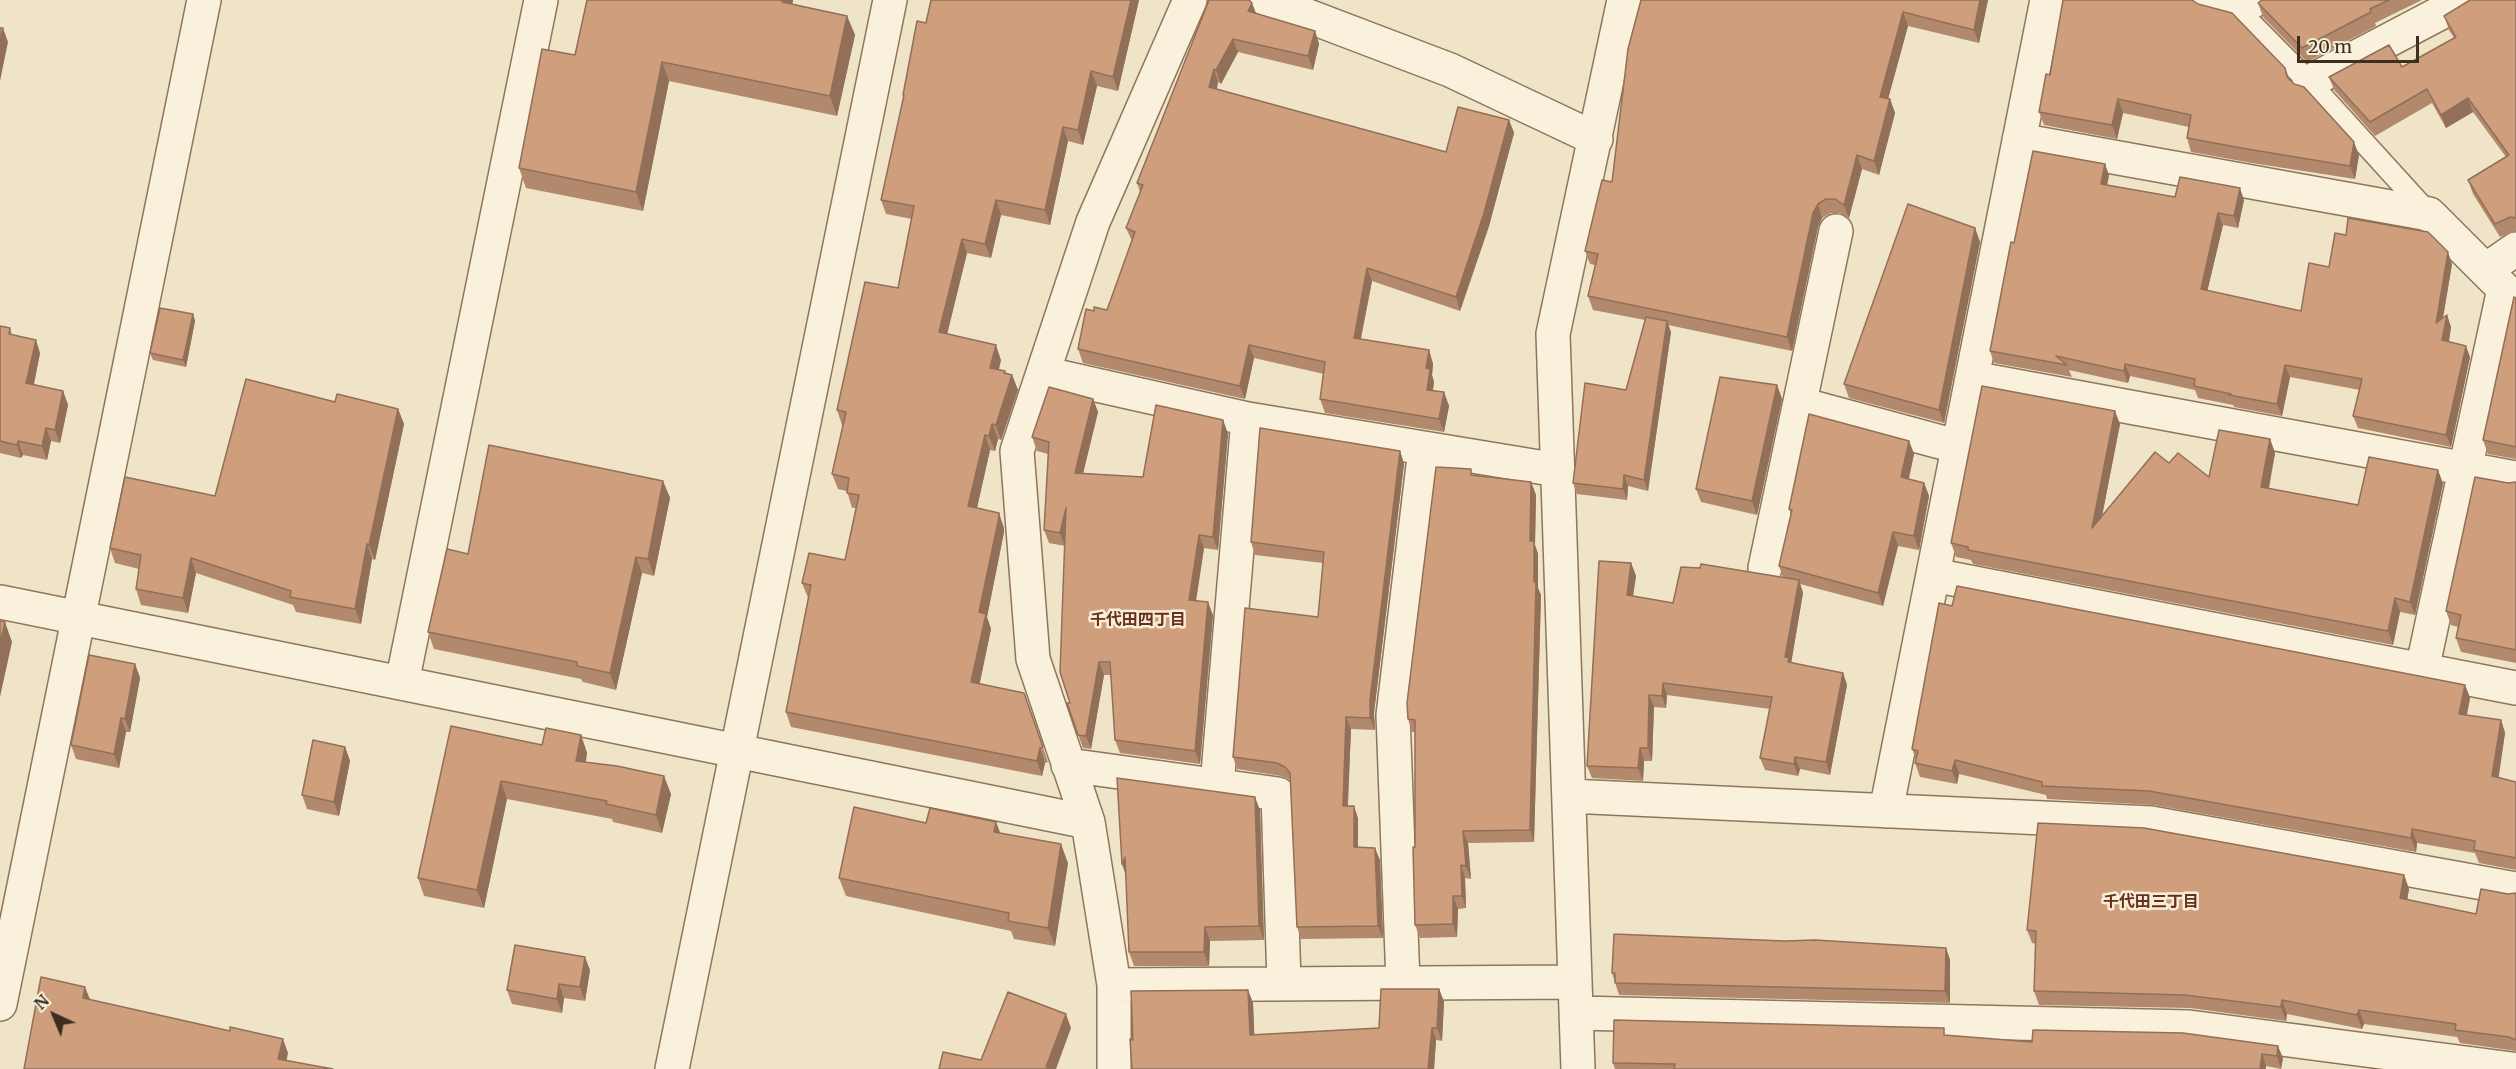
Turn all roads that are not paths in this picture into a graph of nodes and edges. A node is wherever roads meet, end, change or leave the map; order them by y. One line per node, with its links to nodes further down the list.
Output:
1 (202, 0): 29 (street)
2 (541, 0): 31 (street)
3 (890, 0): 33 (street)
4 (1190, 0): 17 (street)
5 (1266, 0): 11 (street)
6 (1624, 0): 11 (street)
7 (2047, 0): 12 (street)
8 (2465, 0): 10 (street)
9 (2234, 3): 10 (lane)
10 (2309, 82): 13 (lane)
11 (1596, 140): 24 (street)
12 (2019, 140): 13 (street); 18 (street)
13 (2429, 214): 16 (street)
14 (1836, 231): 19 (street)
15 (2516, 249): 16 (street)
16 (2487, 269): 23 (street)
17 (1043, 373): 20 (street); 34 (street)
18 (1972, 378): 21 (street); 23 (street)
19 (1800, 404): 21 (street); 26 (street)
20 (1248, 419): 22 (street); 35 (street)
21 (1959, 447): 27 (street)
22 (1425, 449): 24 (street); 40 (street)
23 (2466, 469): 25 (street); 30 (street)
24 (1557, 470): 36 (street)
25 (2516, 478)
26 (1765, 568)
27 (1933, 575): 30 (street); 37 (street)
28 (0, 602): 29 (street)
29 (78, 618): 31 (street); 44 (street)
30 (2422, 670): 32 (street)
31 (402, 683): 33 (street)
32 (2516, 688)
33 (737, 751): 38 (street); 45 (street)
34 (1068, 765): 35 (street); 38 (street)
35 (1217, 786): 41 (street)
36 (1569, 795): 37 (street); 43 (street)
37 (1886, 810): 39 (street)
38 (1088, 822): 42 (street)
39 (2516, 889)
40 (1403, 983): 41 (street); 43 (street)
41 (1284, 984): 42 (street)
42 (1114, 985): 46 (street)
43 (1575, 998): 47 (street); 48 (street)
44 (0, 1004)
45 (672, 1069)
46 (1114, 1069)
47 (1578, 1069)
48 (2512, 1069)

